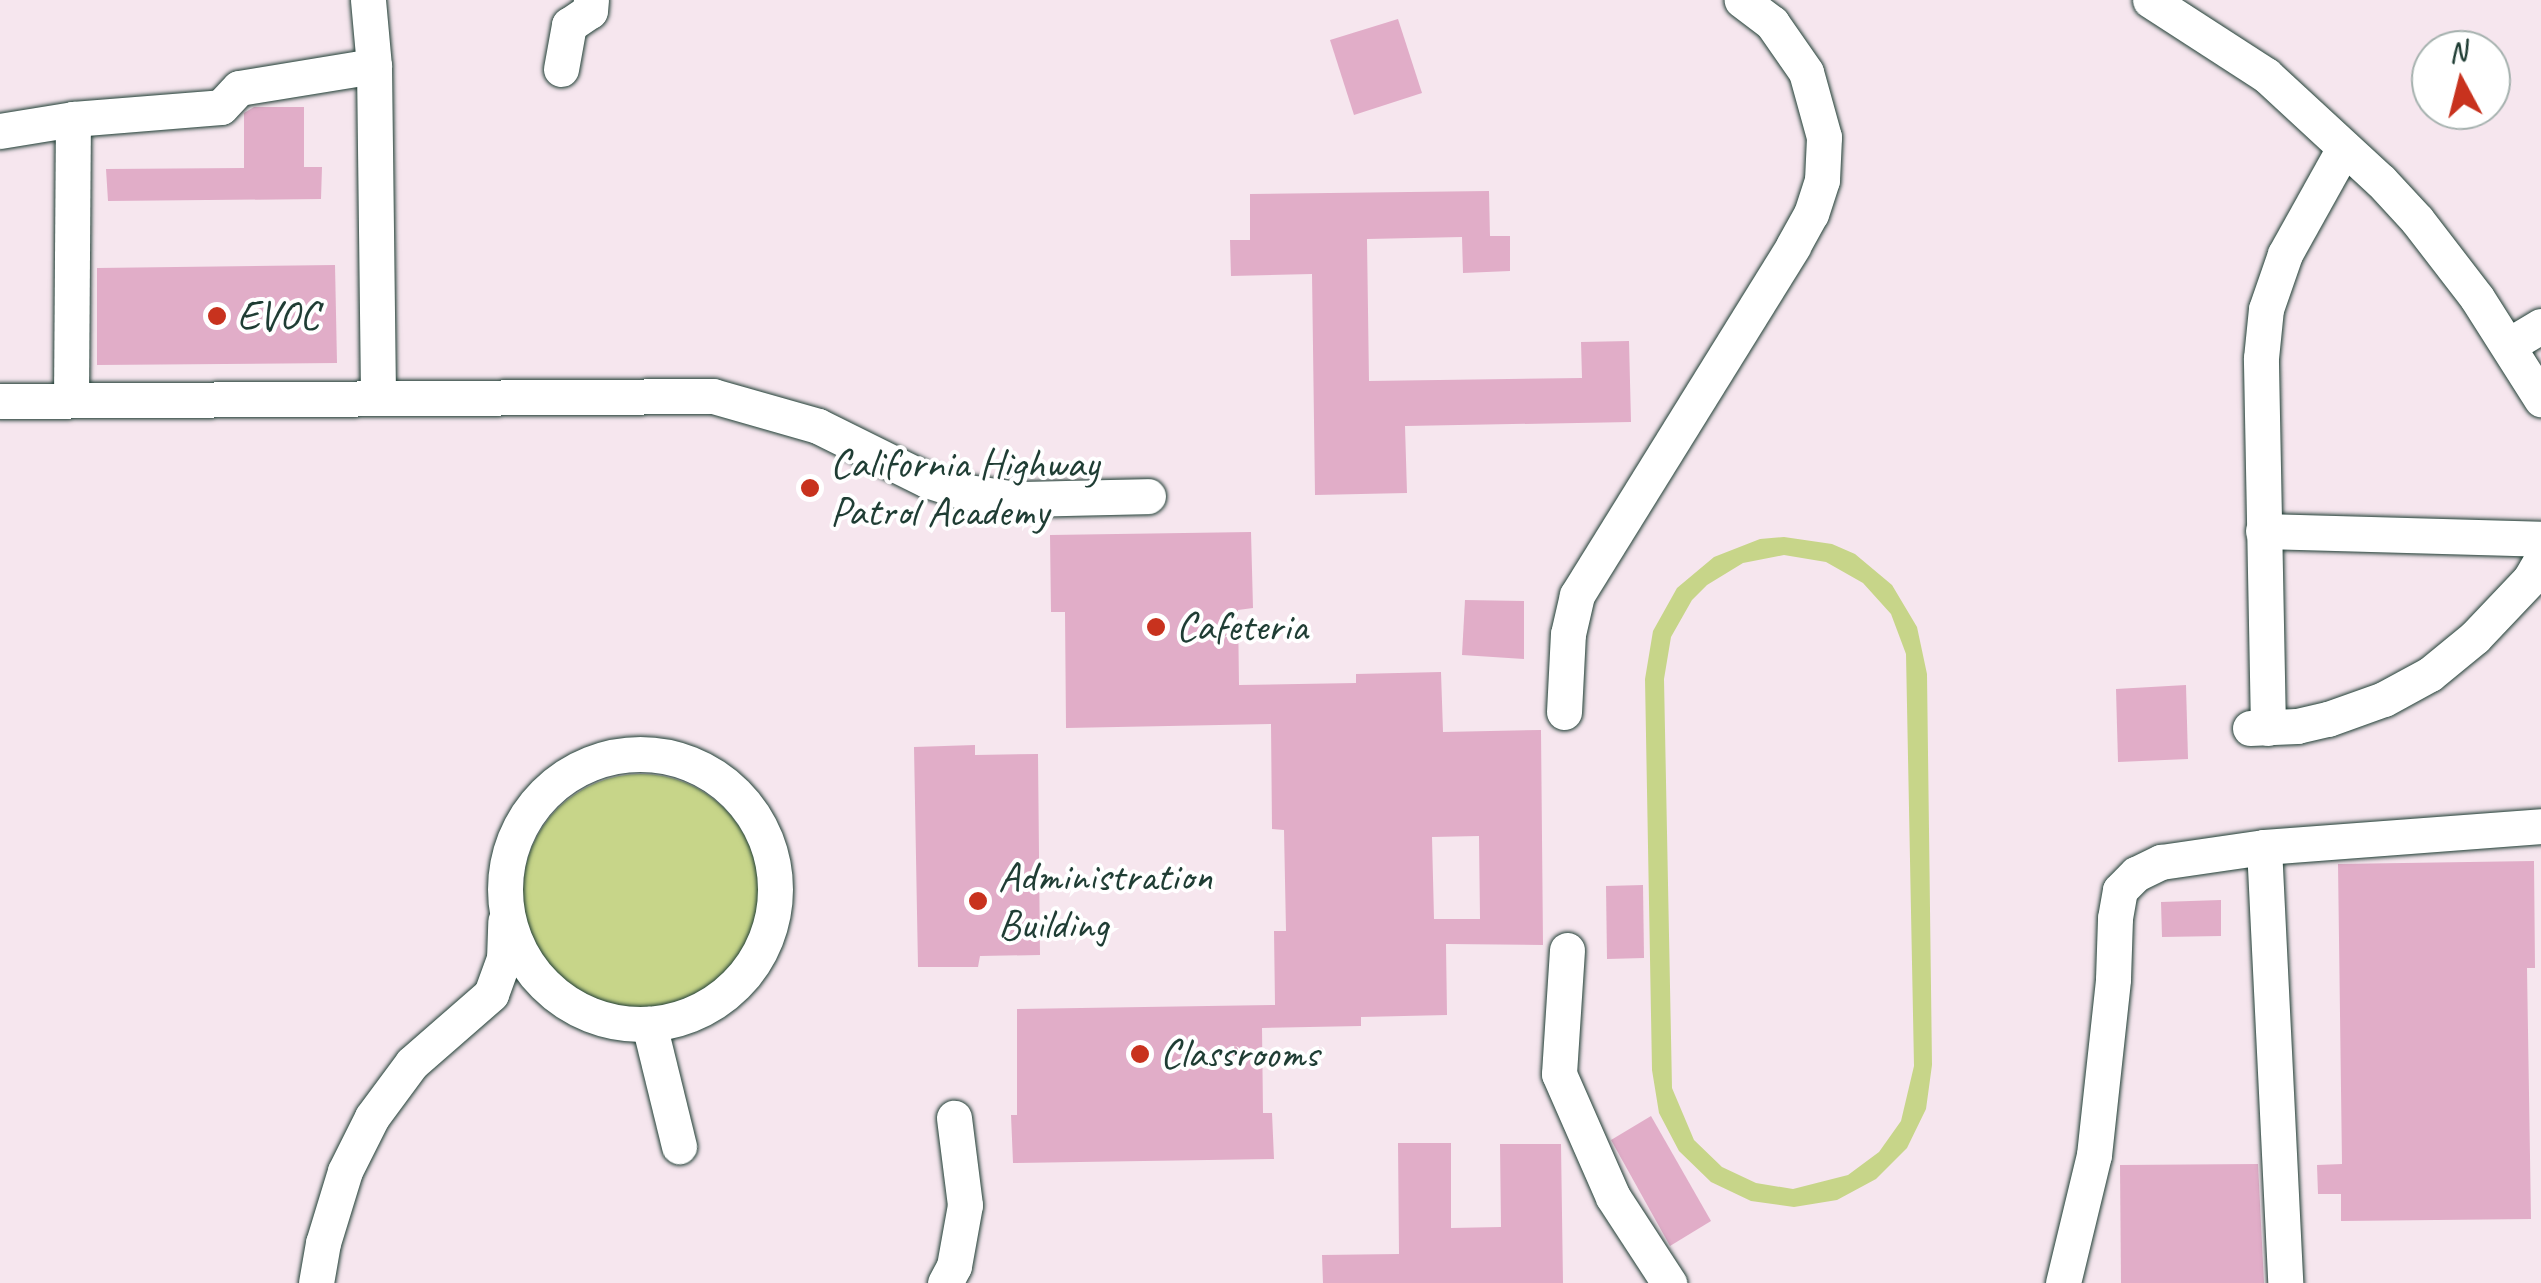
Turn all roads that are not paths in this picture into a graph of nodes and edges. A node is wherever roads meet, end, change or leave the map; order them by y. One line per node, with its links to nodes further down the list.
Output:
1 (368, 0): 5 (street)
2 (591, 0): 6 (street)
3 (1742, 0): 20 (street)
4 (2150, 0): 9 (street)
5 (374, 66): 7 (street); 12 (street)
6 (561, 69)
7 (73, 119): 8 (street); 14 (street)
8 (0, 131)
9 (2344, 148): 11 (street); 17 (street)
10 (2541, 326): 11 (street)
11 (2509, 345): 13 (street)
12 (378, 397): 14 (street); 16 (street)
13 (2541, 399)
14 (72, 400): 15 (street)
15 (0, 402)
16 (1148, 496)
17 (2263, 530): 18 (street); 19 (street)
18 (2541, 539)
19 (2541, 560)
20 (1564, 712)
21 (2541, 826): 22 (street)
22 (2264, 847): 33 (street); 34 (street)
23 (505, 897): 25 (street); 26 (street); 27 (street)
24 (1567, 950): 32 (street)
25 (491, 994): 26 (street); 30 (street)
26 (574, 1008): 27 (street)
27 (648, 1024): 29 (street)
28 (954, 1118): 31 (street)
29 (679, 1146)
30 (316, 1283)
31 (945, 1283)
32 (1670, 1283)
33 (2063, 1283)
34 (2285, 1283)

